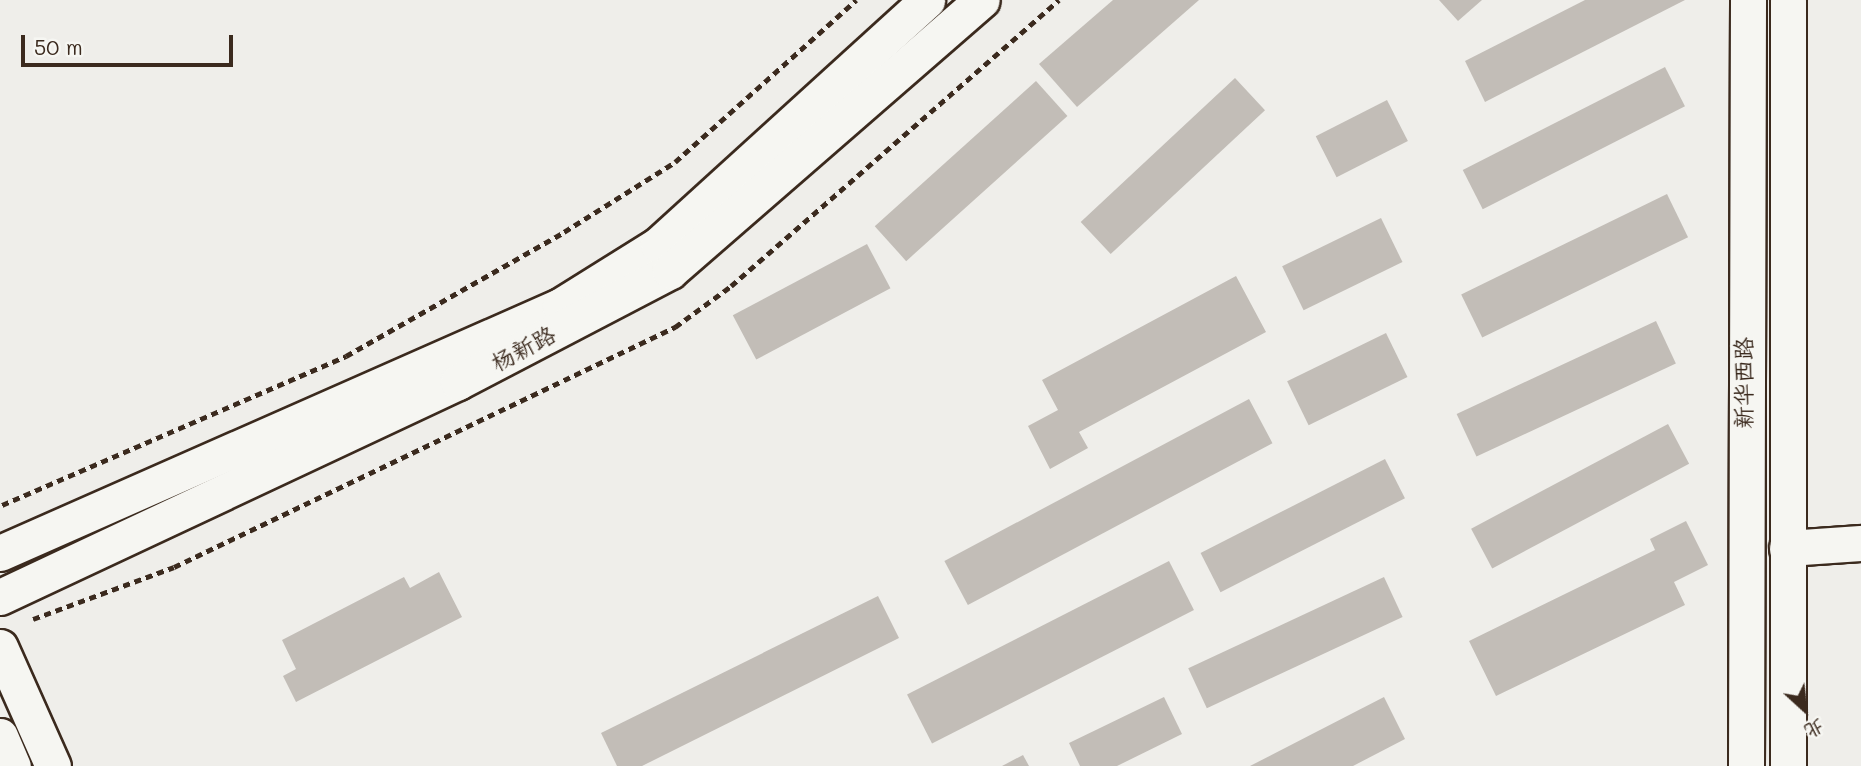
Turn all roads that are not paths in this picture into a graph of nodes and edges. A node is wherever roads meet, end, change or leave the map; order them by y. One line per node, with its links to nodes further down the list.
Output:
1 (927, 0): 7 (street, 杨新路)
2 (982, 0): 8 (street, 杨新路)
3 (1748, 0): 13 (street, 新华西路)
4 (1788, 0): 6 (street, 新华西路)
5 (1861, 543): 6 (street)
6 (1787, 548): 14 (street, 新华西路)
7 (0, 553)
8 (0, 597)
9 (0, 647): 12 (street)
10 (0, 736): 11 (street)
11 (13, 766)
12 (53, 766)
13 (1746, 766)
14 (1788, 766)

